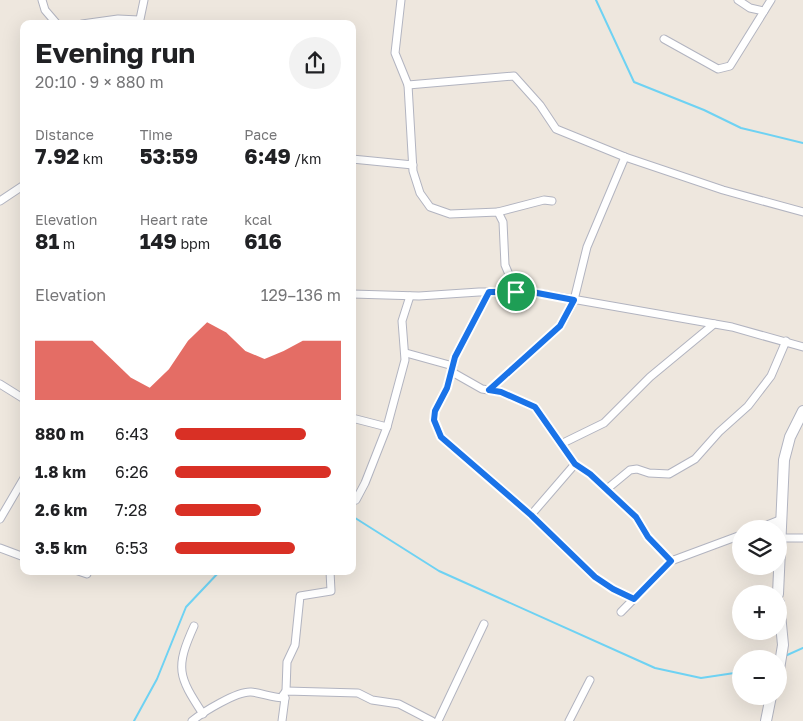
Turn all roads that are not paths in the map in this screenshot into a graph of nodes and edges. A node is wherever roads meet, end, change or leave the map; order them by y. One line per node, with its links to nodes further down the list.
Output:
1 (42, 0): 7 (street)
2 (144, 0): 10 (street)
3 (401, 0): 12 (street)
4 (738, 0): 6 (street)
5 (771, 0): 6 (street)
6 (764, 11): 11 (street)
7 (54, 20)
8 (111, 20): 9 (street)
9 (125, 20)
10 (139, 20)
11 (664, 40)
12 (408, 85): 13 (street); 15 (street)
13 (625, 157): 20 (street); 25 (street)
14 (356, 159): 15 (street)
15 (413, 165): 19 (street)
16 (20, 188): 18 (street)
17 (552, 201): 19 (street)
18 (0, 202)
19 (498, 212): 22 (street)
20 (803, 212)
21 (489, 292): 22 (street); 24 (street); 30 (street)
22 (516, 292): 25 (street)
23 (356, 294): 24 (street)
24 (410, 296): 29 (street)
25 (574, 300): 26 (street); 32 (street)
26 (714, 324): 27 (street); 37 (street)
27 (786, 342): 28 (street); 40 (street)
28 (803, 346)
29 (406, 353): 30 (street); 36 (street)
30 (453, 368): 32 (street); 42 (street)
31 (0, 384): 33 (street)
32 (489, 390): 37 (street)
33 (20, 396)
34 (803, 411): 44 (street)
35 (356, 419): 36 (street)
36 (387, 427): 41 (street)
37 (561, 444): 38 (street)
38 (575, 464): 40 (street); 42 (street)
39 (20, 485): 43 (street)
40 (607, 489): 50 (street)
41 (356, 500)
42 (531, 515): 52 (street)
43 (0, 519)
44 (782, 519)
45 (732, 538): 50 (street)
46 (787, 538): 47 (street)
47 (803, 538)
48 (0, 548): 49 (street)
49 (20, 556)
50 (671, 561): 52 (street)
51 (330, 575): 57 (street)
52 (634, 599): 53 (street)
53 (621, 612)
54 (484, 624): 63 (street)
55 (194, 626): 59 (street)
56 (590, 680): 64 (street)
57 (285, 694): 59 (street); 61 (street); 62 (street)
58 (769, 705): 65 (street)
59 (203, 714): 60 (street)
60 (192, 721)
61 (282, 721)
62 (432, 721)
63 (438, 721)
64 (570, 721)
65 (766, 721)

